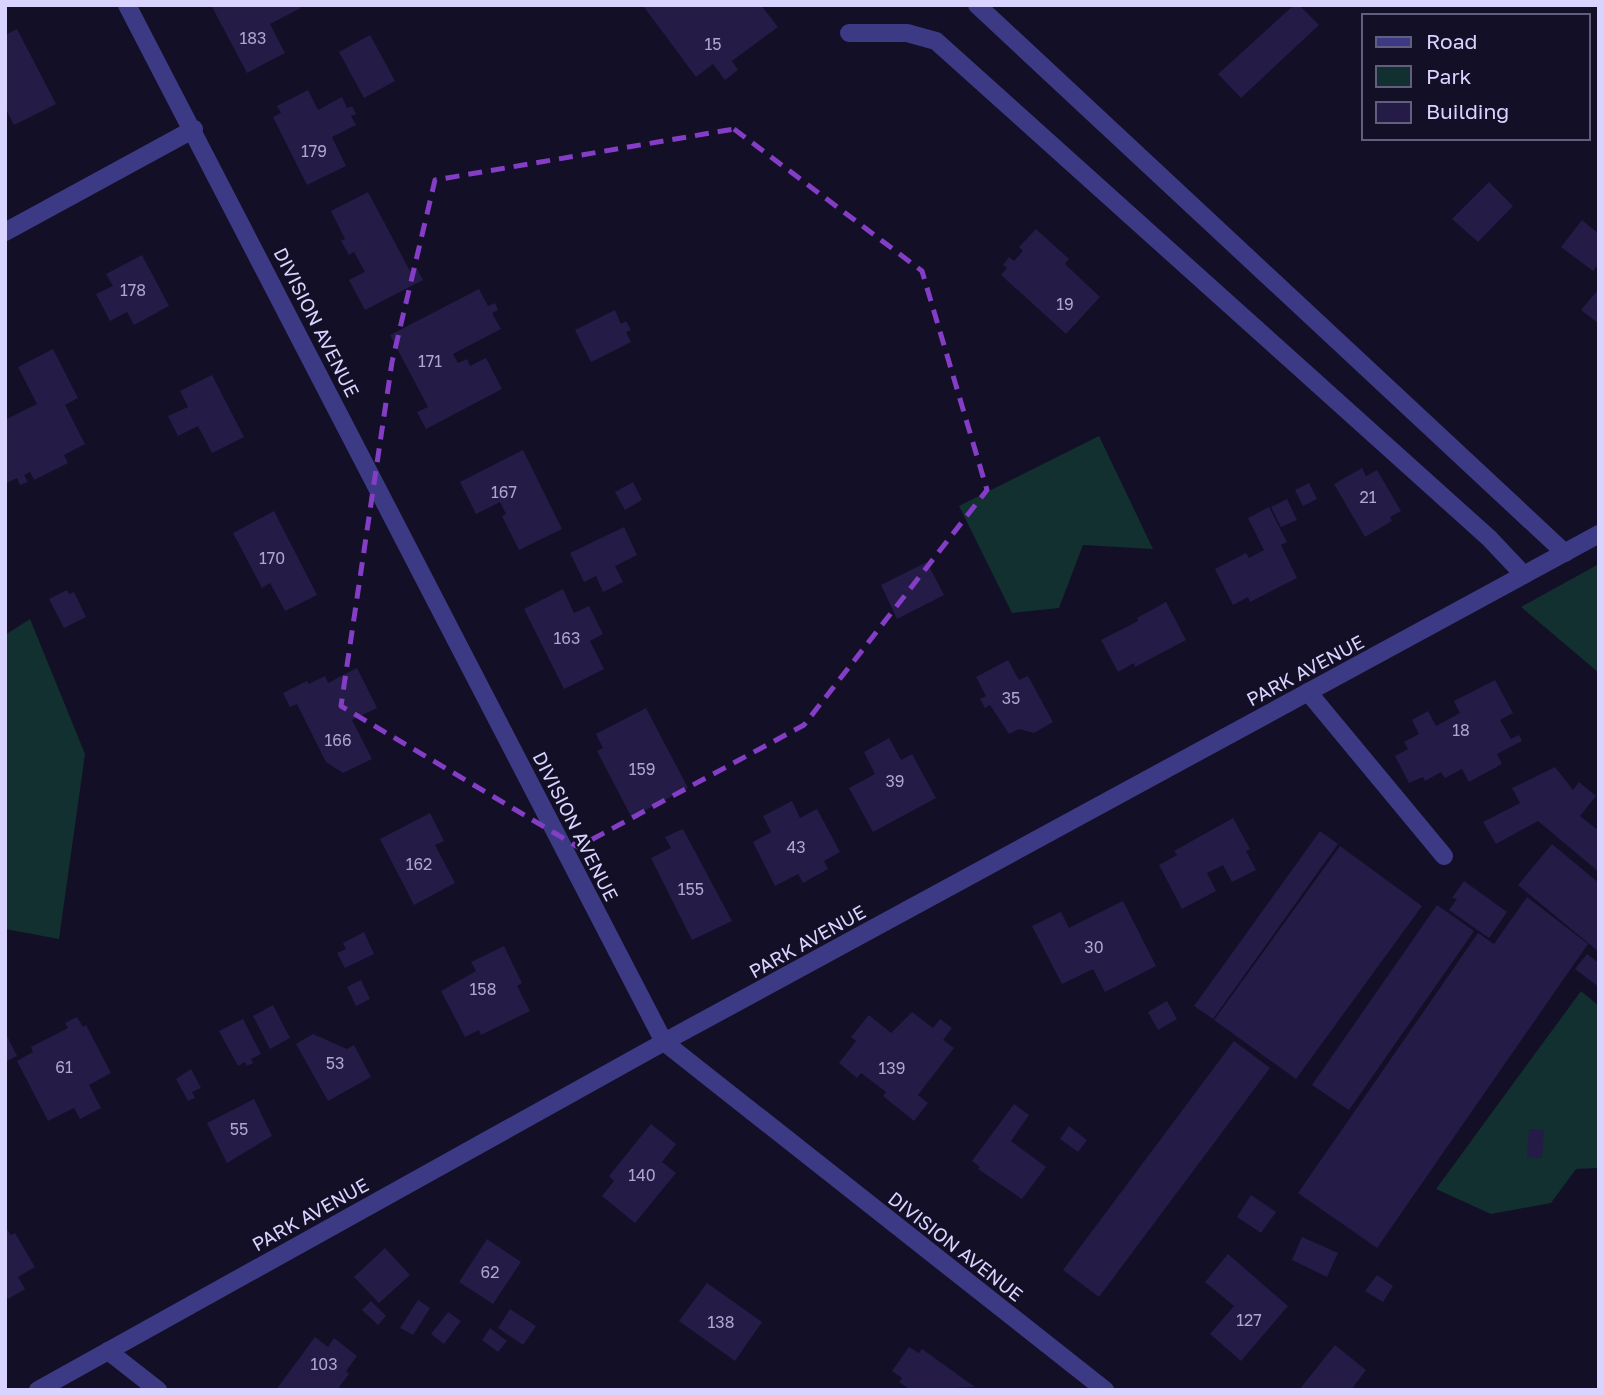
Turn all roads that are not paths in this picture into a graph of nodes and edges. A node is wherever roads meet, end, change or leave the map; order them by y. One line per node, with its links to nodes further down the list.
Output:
1 (127, 5): 4 (street, DIVISION AVENUE)
2 (977, 5): 7 (street)
3 (849, 33): 8 (street)
4 (194, 129): 5 (street); 11 (street, DIVISION AVENUE)
5 (5, 232)
6 (1599, 534): 7 (street, PARK AVENUE)
7 (1565, 553): 8 (street, PARK AVENUE)
8 (1524, 575): 9 (street, PARK AVENUE)
9 (1308, 692): 10 (street); 11 (street, PARK AVENUE)
10 (1444, 856)
11 (664, 1042): 12 (street, PARK AVENUE); 15 (street, DIVISION AVENUE)
12 (108, 1351): 13 (street, PARK AVENUE); 14 (street)
13 (38, 1390)
14 (158, 1390)
15 (1105, 1390)

